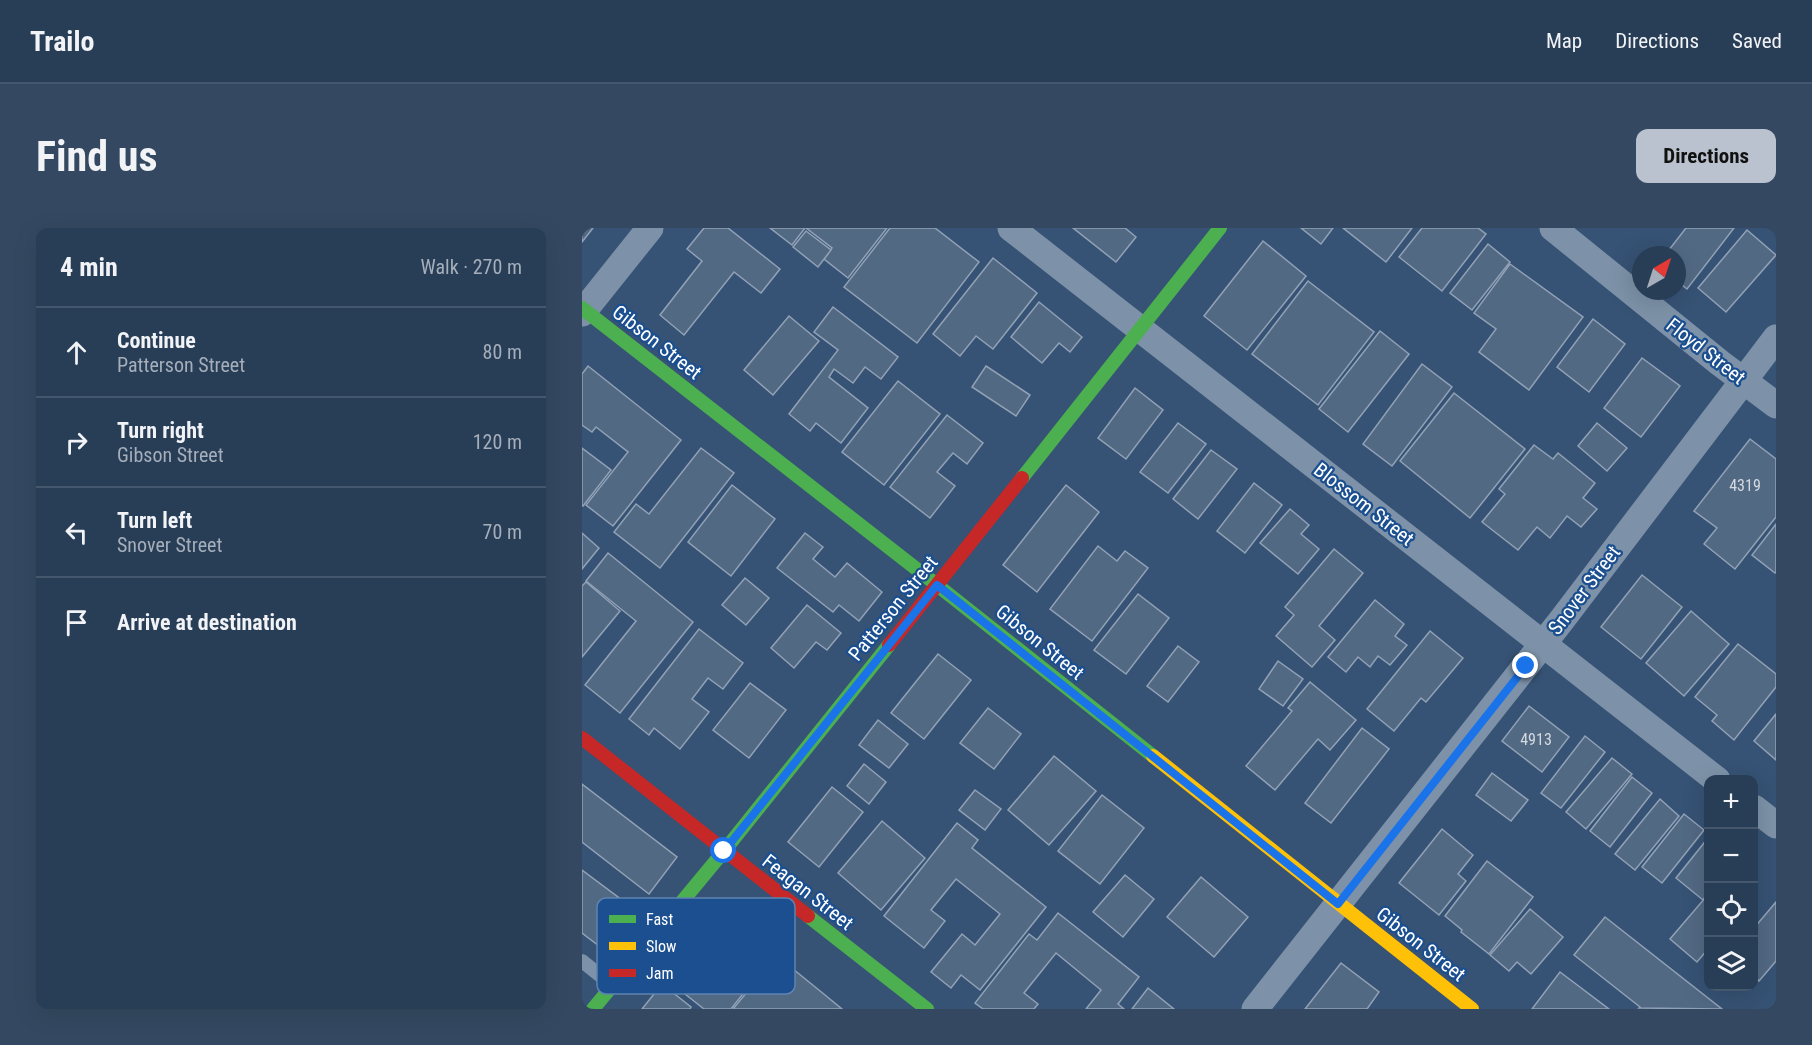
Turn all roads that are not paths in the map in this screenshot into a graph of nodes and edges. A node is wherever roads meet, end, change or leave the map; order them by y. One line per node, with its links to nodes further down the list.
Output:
1 (650, 228): 5 (street)
2 (1011, 228): 6 (street, Blossom Street)
3 (1220, 228): 6 (street, Patterson Street)
4 (1552, 228): 8 (street, Floyd Street)
5 (583, 310): 10 (street, Gibson Street)
6 (1141, 329): 10 (street, Patterson Street); 11 (street, Blossom Street)
7 (1776, 338): 8 (street, Snover Street)
8 (1743, 380): 9 (street, Floyd Street); 11 (street, Snover Street)
9 (1776, 405)
10 (937, 585): 16 (street, Patterson Street); 19 (street, Gibson Street)
11 (1543, 644): 13 (street, Blossom Street); 19 (street, Snover Street)
12 (582, 738): 16 (street, Feagan Street)
13 (1711, 775)
14 (1758, 811): 15 (street)
15 (1776, 825)
16 (724, 851): 17 (street, Patterson Street); 18 (street, Feagan Street)
17 (685, 898)
18 (784, 898)
19 (1338, 904): 26 (street, Snover Street); 27 (street, Gibson Street)
20 (795, 906): 25 (street, Feagan Street)
21 (582, 961): 22 (lane)
22 (597, 973)
23 (605, 994): 24 (street, Patterson Street)
24 (593, 1009)
25 (927, 1009)
26 (1255, 1009)
27 (1472, 1009)

